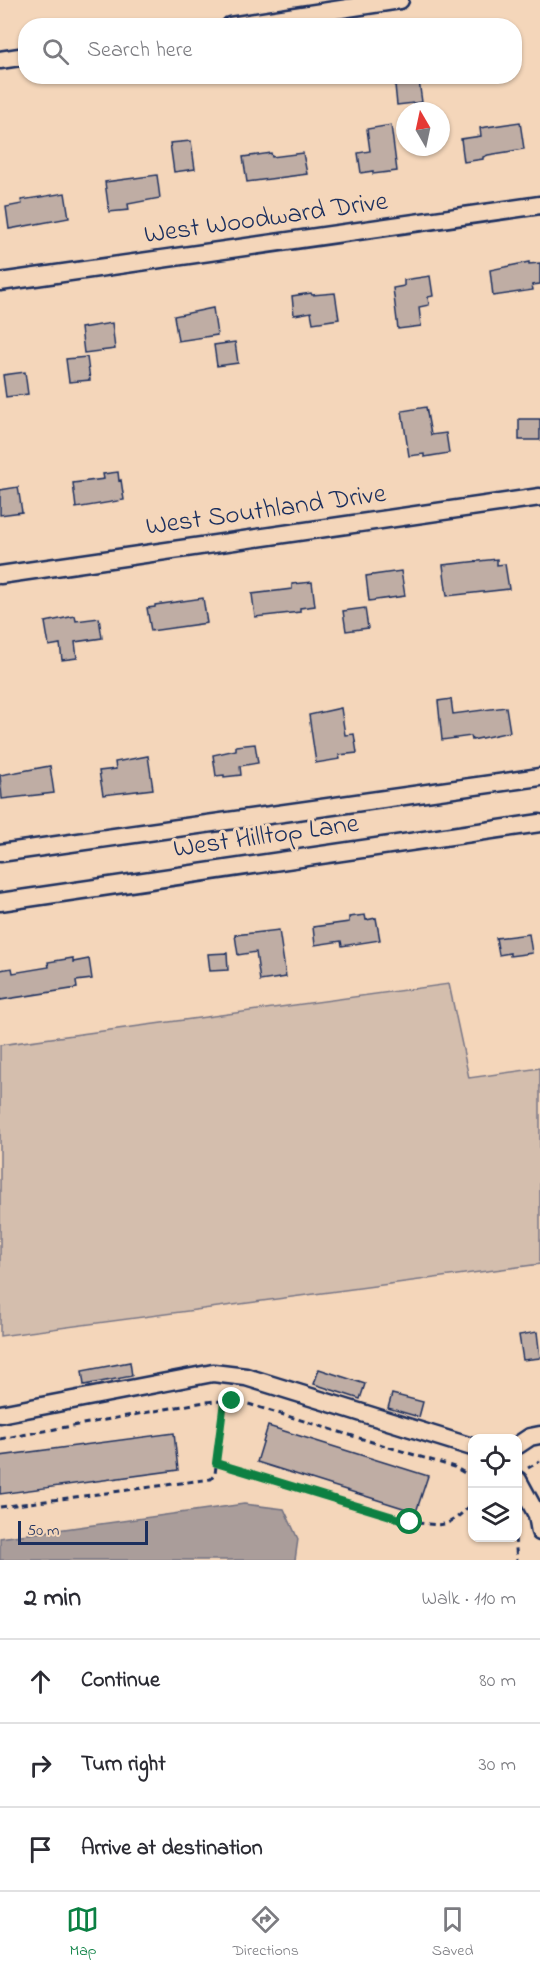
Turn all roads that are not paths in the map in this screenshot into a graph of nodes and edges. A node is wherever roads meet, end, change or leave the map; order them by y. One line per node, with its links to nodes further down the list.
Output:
1 (400, 0): 2 (street)
2 (282, 18)
3 (18, 57): 4 (street)
4 (0, 60)
5 (540, 205): 6 (street, West Woodward Drive)
6 (0, 282)
7 (540, 497): 8 (street, West Southland Drive)
8 (0, 575)
9 (540, 777): 11 (street, West Hilltop Lane)
10 (540, 823): 12 (street, West Hilltop Lane)
11 (0, 853)
12 (0, 902)
13 (0, 1413): 16 (street)
14 (540, 1435): 15 (street)
15 (522, 1442)
16 (468, 1446)
17 (522, 1478): 18 (street)
18 (540, 1532)

